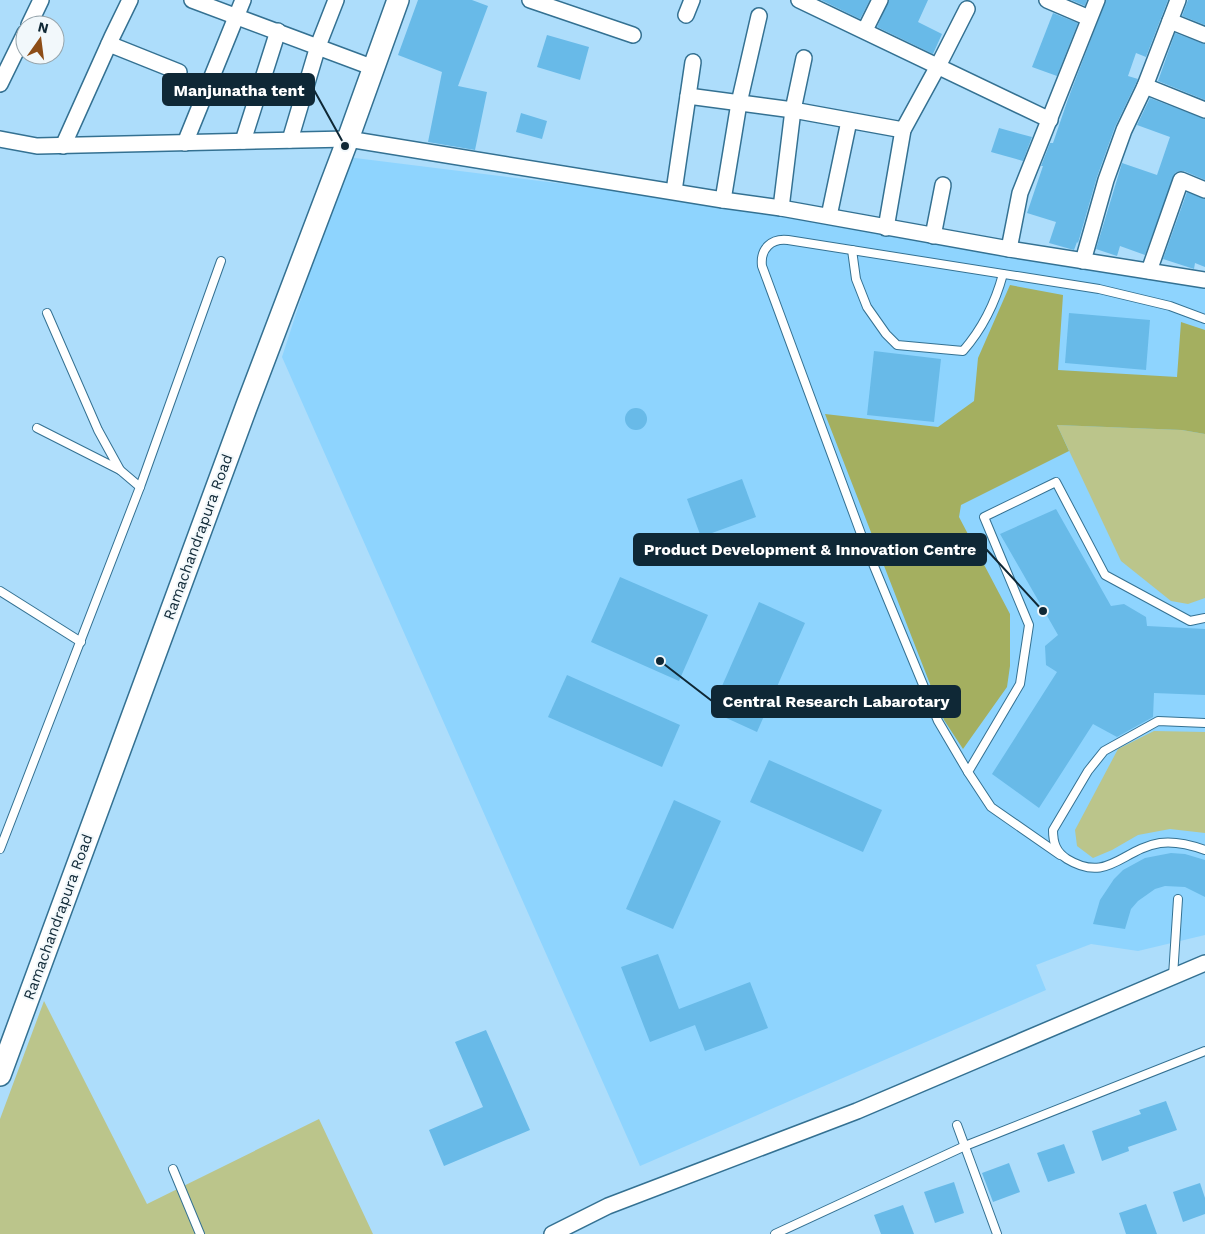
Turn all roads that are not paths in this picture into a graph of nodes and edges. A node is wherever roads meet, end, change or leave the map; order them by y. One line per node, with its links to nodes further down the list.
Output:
1 (41, 0): 15 (street)
2 (130, 0): 25 (street)
3 (192, 0): 18 (street)
4 (242, 0): 18 (street)
5 (336, 0): 26 (street)
6 (398, 0): 31 (street, Ramachandrapura Road)
7 (530, 0): 23 (street)
8 (692, 0): 16 (street)
9 (880, 0): 21 (street)
10 (1047, 0): 19 (street)
11 (1097, 0): 19 (street)
12 (1178, 0): 20 (street)
13 (805, 1): 21 (street)
14 (967, 9): 30 (street)
15 (34, 15)
16 (686, 15)
17 (759, 16): 36 (street)
18 (236, 17): 22 (street); 46 (street)
19 (1089, 18): 39 (street)
20 (1170, 21): 24 (street); 34 (street)
21 (865, 30): 30 (street)
22 (278, 31): 26 (street); 45 (street)
23 (633, 34)
24 (1205, 35)
25 (109, 44): 32 (street); 47 (street)
26 (318, 46): 31 (street); 44 (street)
27 (15, 53): 33 (street)
28 (804, 58): 37 (street)
29 (693, 62): 35 (street)
30 (938, 66): 39 (street); 41 (street)
31 (374, 68): 43 (street, Ramachandrapura Road)
32 (178, 72)
33 (0, 84)
34 (1145, 86): 38 (street); 59 (street)
35 (688, 96): 36 (street); 50 (street)
36 (739, 104): 37 (street); 51 (street)
37 (793, 110): 40 (street); 52 (street)
38 (1205, 110)
39 (1050, 120): 57 (street)
40 (849, 121): 41 (street); 53 (street)
41 (903, 130): 54 (street)
42 (0, 139): 47 (street)
43 (348, 139): 44 (street); 50 (street); 80 (street, Ramachandrapura Road)
44 (290, 140): 45 (street)
45 (244, 141): 46 (street)
46 (185, 143): 47 (street)
47 (63, 146)
48 (943, 184): 55 (street)
49 (1205, 190): 60 (street)
50 (674, 192): 51 (street)
51 (723, 200): 52 (street)
52 (780, 208): 53 (street)
53 (829, 216): 54 (street)
54 (886, 228): 55 (street)
55 (933, 236): 57 (street)
56 (852, 250): 61 (lane); 61 (lane); 72 (lane)
57 (1009, 250): 59 (street)
58 (221, 261): 67 (lane)
59 (1083, 261): 60 (street)
60 (1149, 271): 62 (street)
61 (1003, 274): 64 (lane)
62 (1205, 280)
63 (46, 312): 66 (lane)
64 (1205, 319)
65 (37, 428): 66 (lane)
66 (120, 470): 67 (lane)
67 (140, 487): 70 (lane)
68 (0, 591): 70 (lane)
69 (1205, 618): 72 (lane)
70 (81, 642): 73 (lane)
71 (1205, 723): 75 (lane)
72 (968, 772): 75 (lane)
73 (0, 849)
74 (1205, 850): 75 (lane)
75 (1060, 855)
76 (1178, 899): 78 (lane)
77 (1205, 963): 78 (street)
78 (1173, 976): 85 (street)
79 (1205, 1051): 82 (lane)
80 (0, 1075)
81 (958, 1125): 82 (lane)
82 (965, 1146): 86 (lane); 87 (lane)
83 (173, 1169): 84 (lane)
84 (200, 1234)
85 (552, 1234)
86 (775, 1234)
87 (998, 1234)

